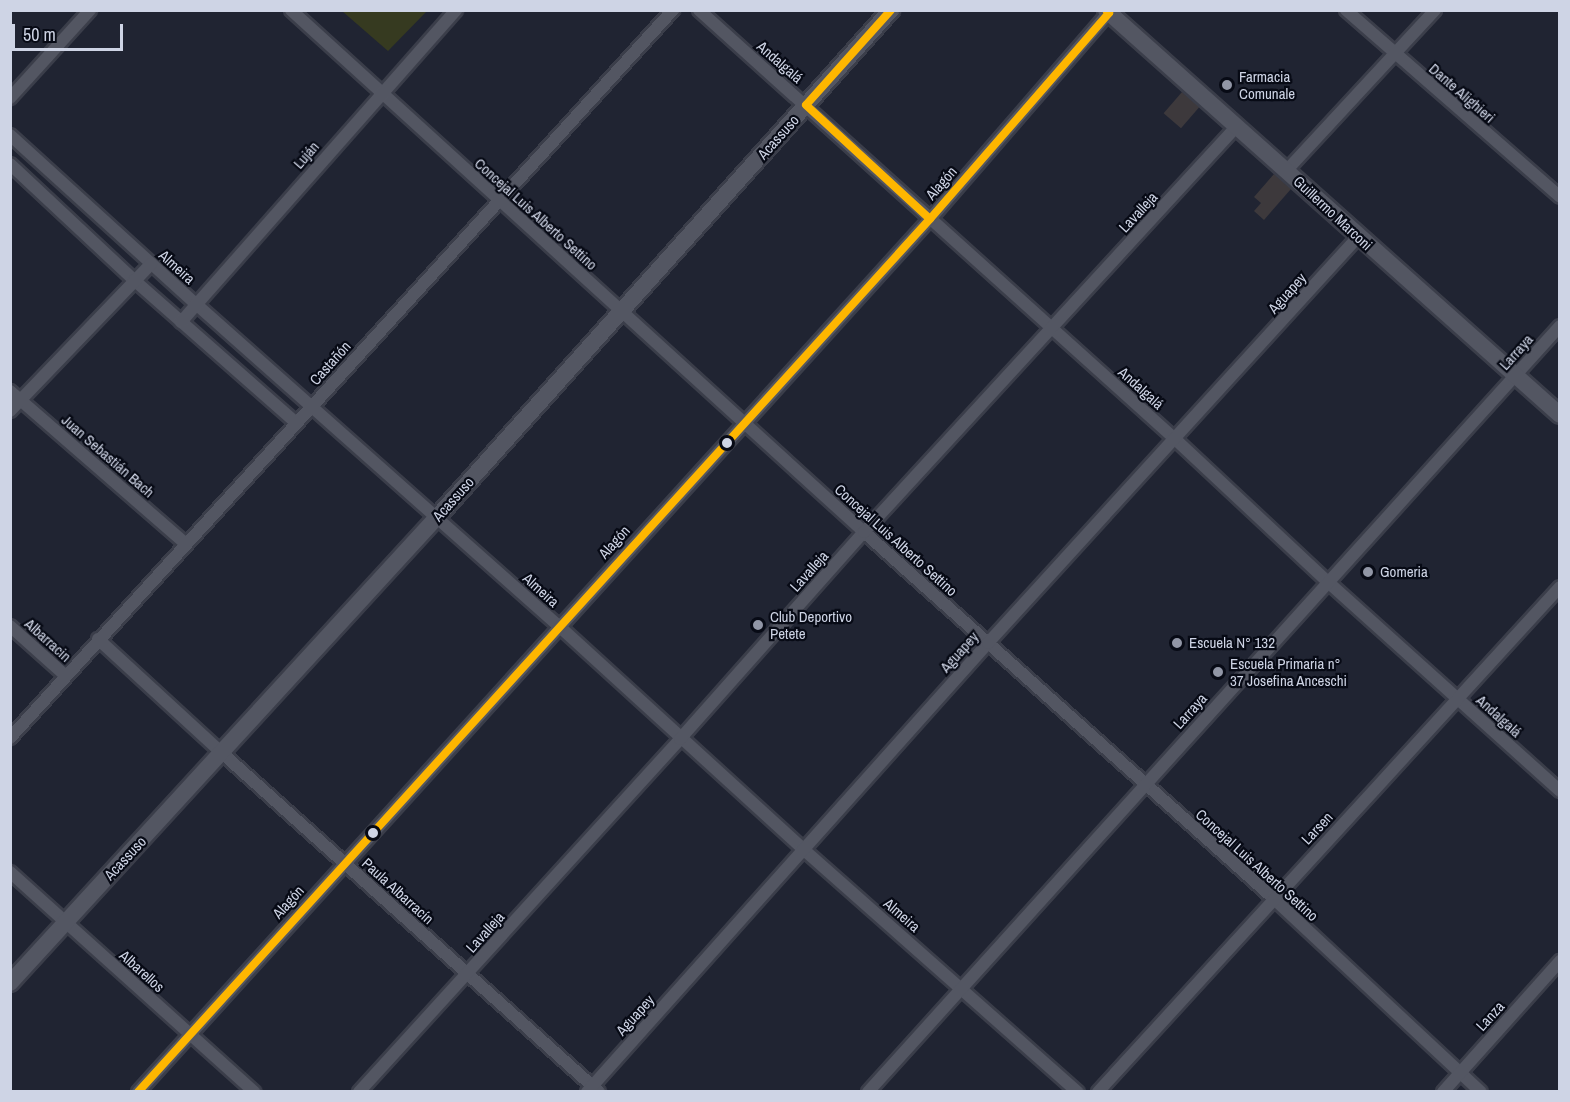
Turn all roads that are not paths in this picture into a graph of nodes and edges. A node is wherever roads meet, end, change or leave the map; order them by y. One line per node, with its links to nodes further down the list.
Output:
1 (90, 10): 12 (street)
2 (291, 10): 11 (street, Concejal Luis Alberto Settino)
3 (456, 10): 11 (street, Luján)
4 (674, 10): 19 (street, Castañón)
5 (699, 10): 13 (street, Andalgalá)
6 (891, 10): 13 (street, Acassuso)
7 (1346, 10): 10 (street, Dante Alighieri)
8 (1435, 10): 10 (street)
9 (1109, 11): 14 (street, Guillermo Marconi); 20 (street, Alagón)
10 (1394, 54): 17 (street); 18 (street, Dante Alighieri)
11 (381, 93): 19 (street, Concejal Luis Alberto Settino); 24 (street, Luján)
12 (10, 98)
13 (806, 105): 20 (street, Andalgalá); 25 (street, Acassuso)
14 (1238, 126): 17 (street, Guillermo Marconi); 28 (street, Lavalleja)
15 (10, 135): 22 (street, Almeira)
16 (10, 164): 23 (street)
17 (1287, 170): 21 (street, Guillermo Marconi)
18 (1560, 197)
19 (498, 201): 25 (street, Concejal Luis Alberto Settino); 32 (street, Castañón)
20 (930, 219): 28 (street, Andalgalá); 35 (street, Alagón)
21 (1358, 237): 29 (street, Guillermo Marconi); 37 (street, Aguapey)
22 (151, 264): 23 (street); 24 (street, Almeira)
23 (134, 280): 26 (street); 31 (street)
24 (196, 304): 26 (street, Luján); 32 (street, Almeira)
25 (622, 310): 35 (street, Concejal Luis Alberto Settino); 38 (street, Acassuso)
26 (181, 322): 36 (street)
27 (1560, 326): 29 (street, Larraya)
28 (1051, 328): 37 (street, Andalgalá); 39 (street, Lavalleja)
29 (1515, 376): 34 (street, Guillermo Marconi); 41 (street, Larraya)
30 (10, 391): 31 (street, Juan Sebastián Bach)
31 (21, 400): 33 (street); 40 (street, Juan Sebastián Bach)
32 (312, 405): 36 (street, Castañón); 38 (street, Almeira)
33 (10, 411)
34 (1560, 416)
35 (744, 421): 39 (street, Concejal Luis Alberto Settino); 44 (street, Alagón)
36 (296, 423): 40 (street, Castañón)
37 (1175, 439): 41 (street, Andalgalá); 46 (street, Aguapey)
38 (437, 517): 44 (street, Almeira); 51 (street, Acassuso)
39 (864, 532): 46 (street, Concejal Luis Alberto Settino); 50 (street, Lavalleja)
40 (186, 544): 45 (street, Castañón)
41 (1328, 582): 48 (street, Andalgalá); 52 (street, Larraya)
42 (1560, 587): 48 (street, Larsen)
43 (10, 626): 47 (street, Albarracin)
44 (559, 626): 50 (street, Almeira); 55 (street, Alagón)
45 (99, 639): 47 (street, Castañón); 51 (street, Paula Albarracín)
46 (988, 643): 52 (street, Concejal Luis Alberto Settino); 54 (street, Aguapey)
47 (66, 676): 49 (street, Castañón)
48 (1456, 698): 53 (street, Andalgalá); 57 (street, Larsen)
49 (10, 738)
50 (680, 739): 54 (street, Almeira); 60 (street, Lavalleja)
51 (222, 753): 55 (street, Paula Albarracín); 58 (street, Acassuso)
52 (1144, 784): 57 (street, Concejal Luis Alberto Settino); 62 (street, Larraya)
53 (1560, 791)
54 (803, 849): 62 (street, Almeira); 65 (street, Aguapey)
55 (344, 863): 60 (street, Paula Albarracín); 63 (street, Alagón)
56 (10, 872): 58 (street, Albarellos)
57 (1273, 898): 64 (street, Concejal Luis Alberto Settino); 71 (street, Larsen)
58 (66, 922): 61 (street, Acassuso); 63 (street, Albarellos)
59 (1560, 961): 64 (street, Lanza)
60 (468, 974): 65 (street, Paula Albarracín); 68 (street, Lavalleja)
61 (10, 983)
62 (962, 987): 69 (street, Larraya); 70 (street, Almeira)
63 (189, 1034): 66 (street, Alagón); 67 (street, Albarellos)
64 (1460, 1072): 72 (street, Lanza); 73 (street, Concejal Luis Alberto Settino)
65 (593, 1090)
66 (138, 1092)
67 (254, 1092)
68 (359, 1092)
69 (868, 1092)
70 (1078, 1092)
71 (1098, 1092)
72 (1443, 1092)
73 (1481, 1092)

